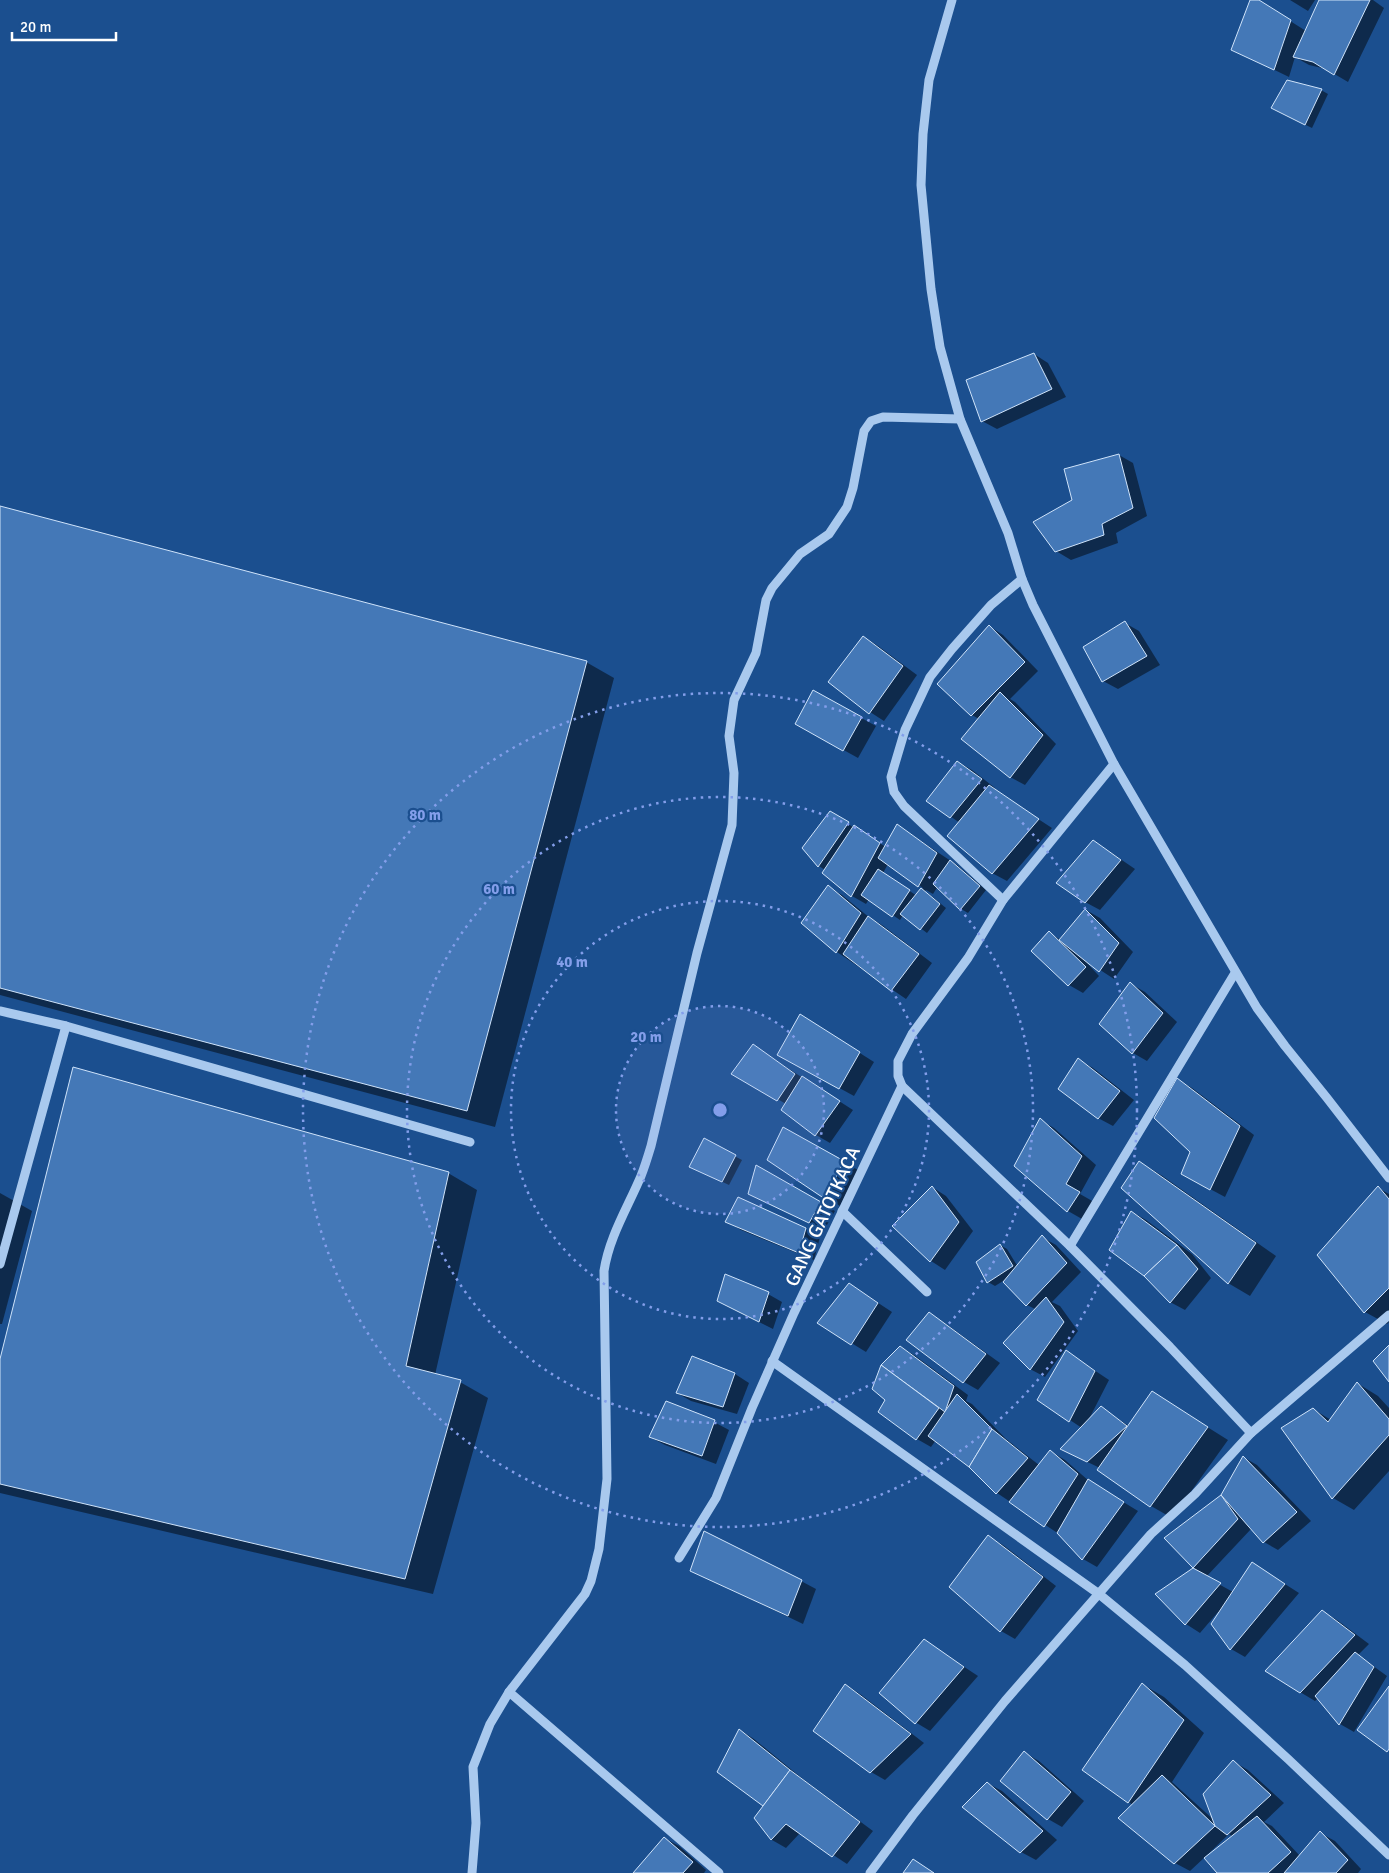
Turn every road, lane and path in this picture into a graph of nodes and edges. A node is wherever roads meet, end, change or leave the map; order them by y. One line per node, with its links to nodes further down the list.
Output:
1 (952, 0): 2 (street)
2 (960, 419): 3 (street); 21 (street)
3 (1022, 579): 4 (street); 5 (street)
4 (1114, 764): 5 (street); 6 (street)
5 (1003, 900): 9 (street)
6 (1235, 973): 11 (street); 13 (street)
7 (0, 1011): 8 (street)
8 (66, 1026): 10 (street); 14 (street)
9 (902, 1086): 12 (street, GANG GATOTKACA); 13 (street)
10 (470, 1142)
11 (1389, 1178)
12 (842, 1211): 15 (street); 17 (street, GANG GATOTKACA)
13 (1070, 1246): 18 (street)
14 (0, 1264)
15 (927, 1292)
16 (1389, 1316): 18 (street)
17 (772, 1361): 19 (street, GANG GATOTKACA); 20 (street)
18 (1251, 1433): 20 (street)
19 (679, 1558)
20 (1099, 1594): 22 (street); 25 (street)
21 (509, 1692): 23 (street); 24 (street)
22 (1389, 1855)
23 (472, 1873)
24 (719, 1873)
25 (870, 1873)

